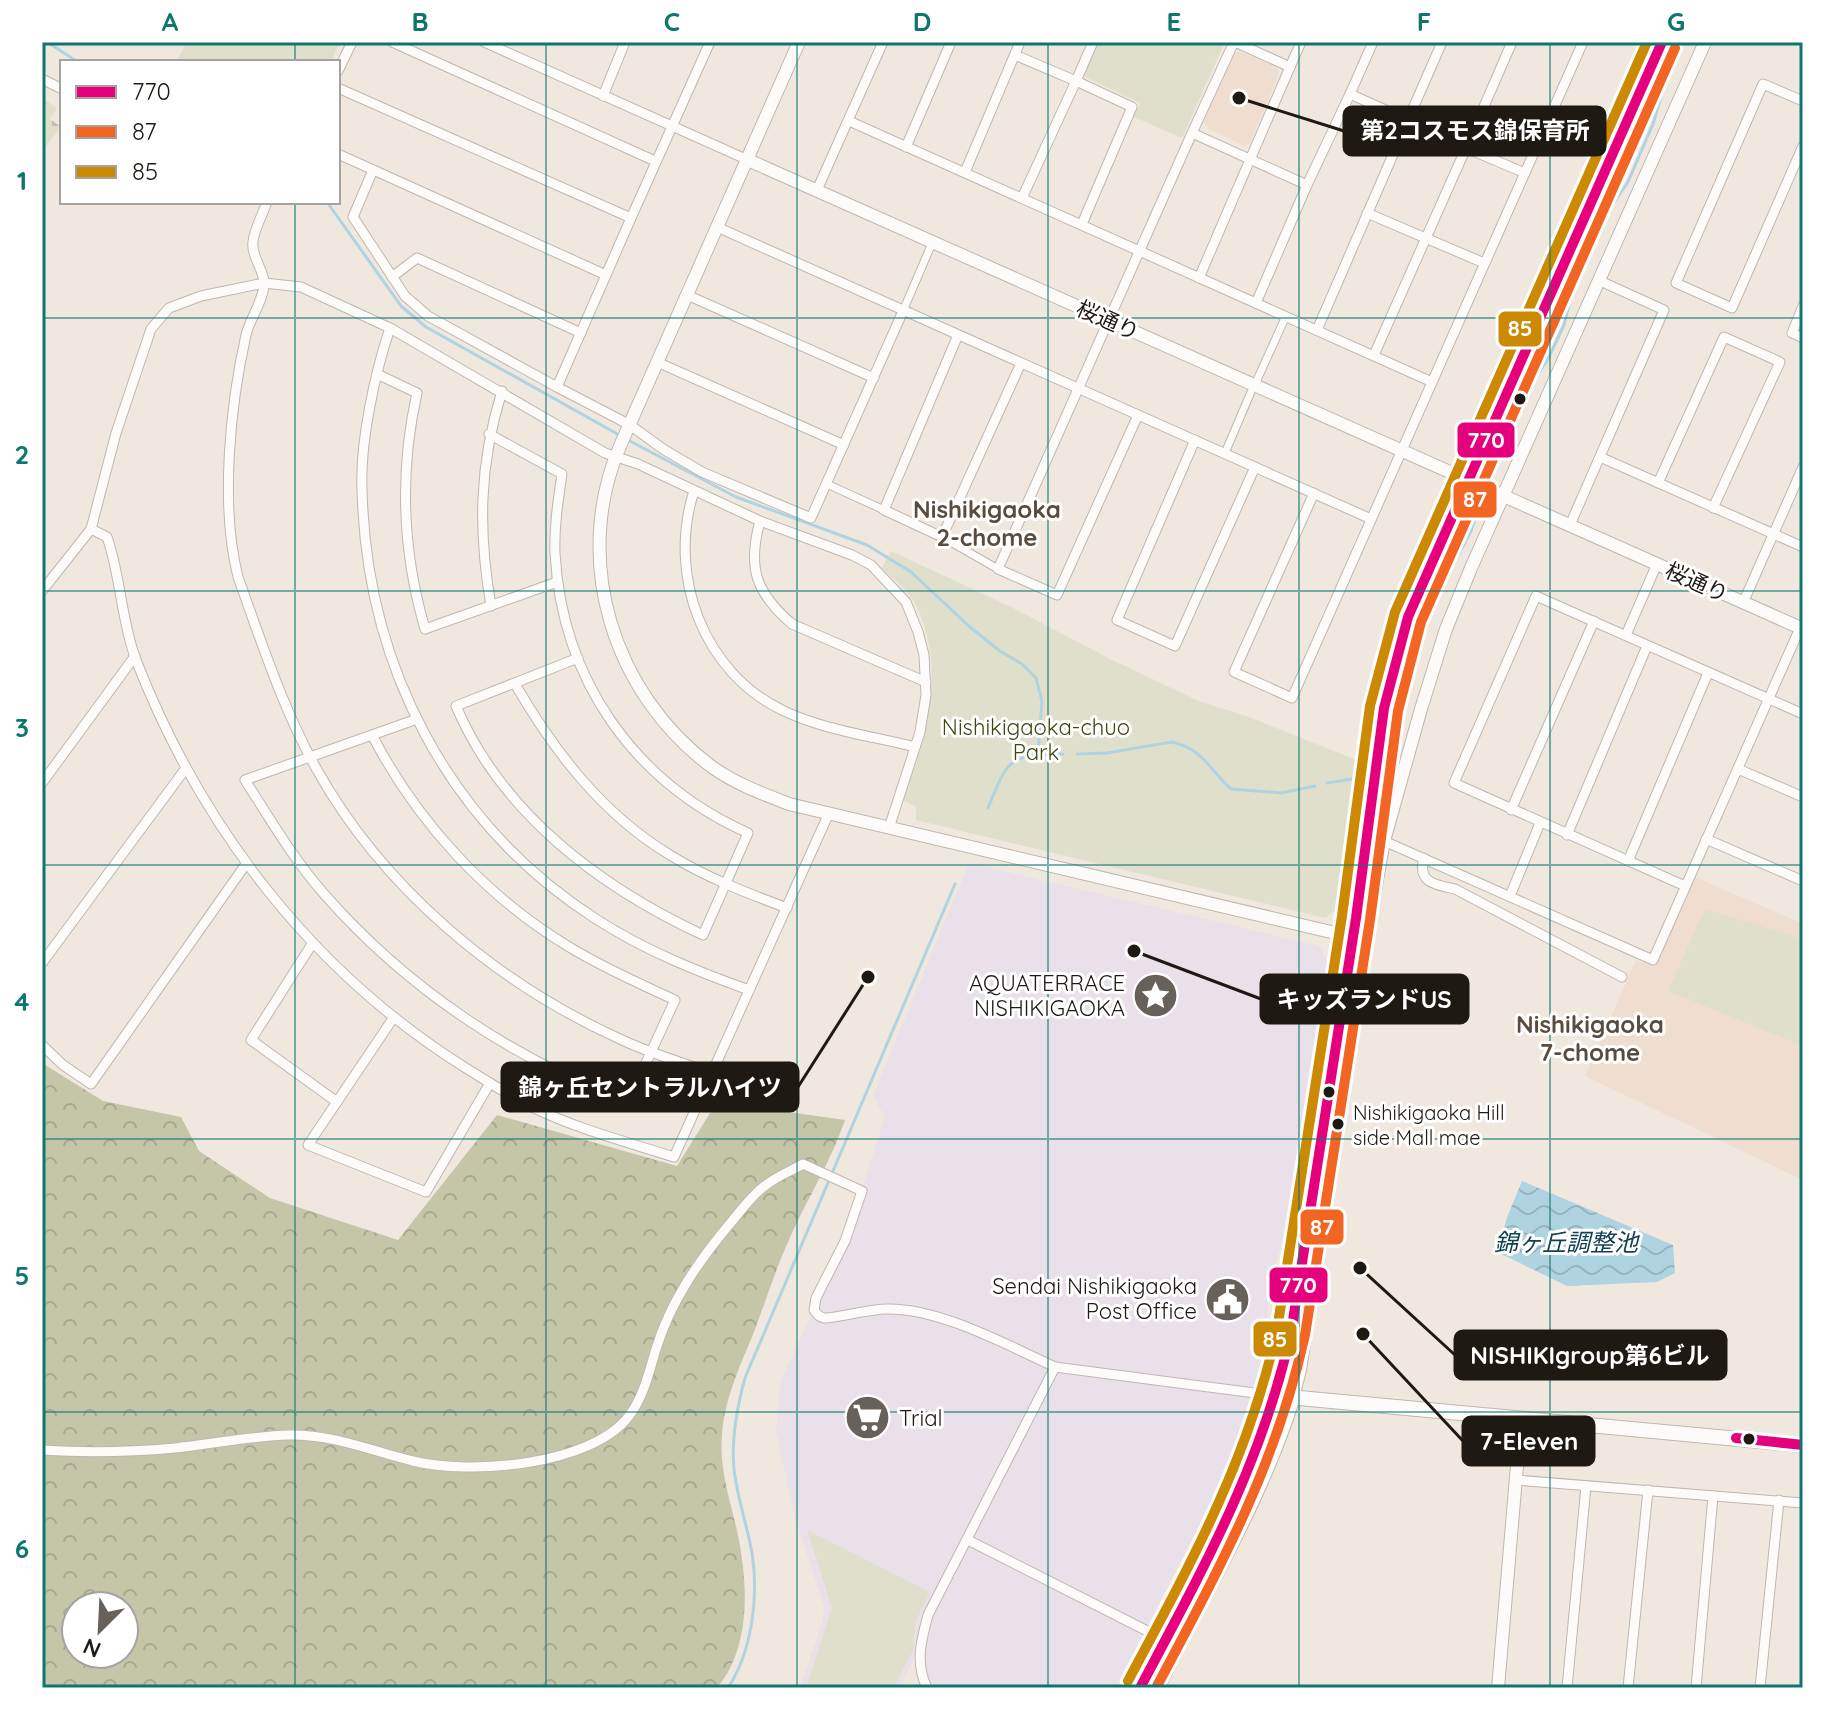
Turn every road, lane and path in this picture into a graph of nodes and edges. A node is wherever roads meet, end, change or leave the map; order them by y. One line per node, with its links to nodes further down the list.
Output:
1 (352, 42): 20 (street)
2 (392, 42): 39 (street)
3 (484, 42): 27 (street)
4 (625, 42): 27 (street)
5 (710, 42): 31 (street)
6 (799, 42): 38 (street)
7 (883, 42): 30 (street)
8 (951, 42): 34 (street)
9 (1020, 42): 19 (street)
10 (1093, 42): 23 (street)
11 (1234, 42): 21 (street); 32 (street)
12 (1301, 42): 21 (street)
13 (1373, 42): 26 (street)
14 (1442, 42): 29 (street)
15 (1512, 42): 35 (street)
16 (1583, 42): 42 (street)
17 (1662, 42): 92 (street)
18 (1705, 42): 58 (street)
19 (1015, 55): 23 (street); 41 (street)
20 (340, 67)
21 (1290, 67): 37 (street)
22 (42, 79): 24 (street)
23 (1076, 81): 45 (street); 49 (street)
24 (60, 88)
25 (340, 89): 48 (street)
26 (1350, 94): 29 (street); 43 (street)
27 (603, 96): 31 (street)
28 (1803, 101): 33 (street)
29 (1408, 120): 47 (street)
30 (849, 121): 34 (street); 44 (street)
31 (671, 126): 38 (street); 39 (street)
32 (1192, 133): 37 (street); 53 (street)
33 (1803, 146)
34 (906, 147): 41 (street)
35 (1466, 148): 42 (street); 51 (street)
36 (340, 155): 40 (street)
37 (1250, 159): 43 (street); 57 (street)
38 (748, 160): 44 (street, 桜通り); 50 (street)
39 (655, 161): 48 (street)
40 (373, 170): 55 (street); 56 (street)
41 (965, 172): 45 (street)
42 (1525, 173): 54 (street)
43 (1307, 185): 61 (street)
44 (817, 190): 65 (street, 桜通り)
45 (1022, 198): 49 (street)
46 (266, 204): 59 (street)
47 (1367, 213): 51 (street); 67 (street)
48 (631, 218): 55 (street)
49 (1082, 224): 53 (street)
50 (717, 227): 60 (street); 63 (street)
51 (1426, 238): 54 (street); 71 (street)
52 (930, 248): 63 (street)
53 (1141, 253): 57 (street); 65 (street)
54 (1484, 263): 77 (street)
55 (606, 275): 68 (street)
56 (392, 277): 68 (street); 78 (street)
57 (1199, 278): 61 (street)
58 (1598, 280): 89 (street); 97 (street)
59 (264, 283): 66 (street); 103 (street); 127 (street)
60 (687, 295): 72 (street); 75 (street)
61 (1256, 303): 64 (street)
62 (1803, 306): 70 (street)
63 (903, 311): 69 (street); 75 (street)
64 (1286, 316): 67 (street); 76 (street)
65 (1110, 321): 79 (street); 87 (street, 桜通り)
66 (390, 328): 74 (street); 80 (street)
67 (1317, 330): 71 (street)
68 (581, 333): 78 (street)
69 (958, 335): 73 (street); 99 (street)
70 (1803, 338)
71 (1374, 355): 77 (street)
72 (657, 362): 85 (street); 86 (street)
73 (1021, 363): 79 (street); 105 (street)
74 (377, 374): 112 (street); 124 (street)
75 (874, 378): 86 (street)
76 (1257, 380)
77 (1432, 382): 87 (street)
78 (557, 387): 85 (street)
79 (1080, 390): 82 (street); 108 (street)
80 (502, 391): 83 (street); 85 (street)
81 (1251, 392): 88 (street)
82 (1138, 415): 84 (street); 108 (street)
83 (489, 434): 109 (street); 112 (street)
84 (1195, 440): 88 (street); 90 (street)
85 (623, 441): 94 (street); 95 (street); 133 (street)
86 (844, 445): 94 (street)
87 (1402, 450): 92 (street, 桜通り); 100 (street)
88 (1225, 453): 90 (street)
89 (1600, 457): 93 (street); 102 (street)
90 (1255, 467): 96 (street)
91 (1803, 467): 104 (street)
92 (1472, 481): 97 (street, 桜通り); 147 (street)
93 (1658, 483): 98 (street); 98 (street)
94 (827, 484): 99 (street)
95 (694, 491): 101 (street); 126 (street)
96 (1314, 493): 100 (street); 100 (street)
97 (1500, 494): 102 (street, 桜通り); 138 (street)
98 (1713, 508): 104 (street)
99 (884, 510): 105 (street)
100 (1371, 519)
101 (760, 521): 120 (street); 120 (street)
102 (1570, 525): 107 (street, 桜通り)
103 (91, 529): 110 (street); 117 (street)
104 (1773, 534): 106 (street); 111 (street)
105 (942, 537): 108 (street)
106 (1803, 547)
107 (1657, 564): 111 (street, 桜通り); 115 (street)
108 (998, 569)
109 (557, 582): 112 (street); 118 (street)
110 (42, 591)
111 (1743, 603): 114 (street, 桜通り)
112 (491, 606)
113 (1594, 621): 115 (street); 132 (street); 132 (street)
114 (1802, 629): 122 (street)
115 (1626, 635): 116 (street)
116 (1647, 646): 119 (street); 136 (street)
117 (135, 656): 128 (street); 130 (street)
118 (578, 658): 121 (street); 143 (street)
119 (1708, 673): 122 (street); 140 (street)
120 (926, 682): 126 (street)
121 (515, 684): 143 (street); 143 (street)
122 (1769, 699): 123 (street); 129 (street)
123 (1803, 714)
124 (417, 719): 125 (street); 151 (street)
125 (372, 735): 127 (street); 154 (street)
126 (915, 747): 135 (street)
127 (309, 756): 154 (street); 154 (street)
128 (186, 768): 141 (street); 149 (street)
129 (1738, 769): 131 (street); 137 (street)
130 (42, 783)
131 (1803, 797)
132 (1511, 810): 134 (street)
133 (829, 813): 135 (street); 146 (street)
134 (1540, 823): 136 (street); 145 (street)
135 (889, 828): 147 (street)
136 (1567, 835): 140 (street)
137 (1706, 839): 142 (street); 144 (street)
138 (1384, 841): 139 (street); 147 (street)
139 (1424, 858): 145 (street); 150 (street)
140 (1628, 861): 144 (street)
141 (246, 864): 148 (street); 153 (street)
142 (1803, 881)
143 (727, 885): 146 (street)
144 (1685, 886): 145 (street)
145 (1510, 896)
146 (787, 908): 151 (street)
147 (1359, 939): 159 (street)
148 (312, 944): 152 (street); 157 (street)
149 (42, 963)
150 (1622, 977)
151 (749, 990): 155 (street)
152 (394, 1017): 156 (street); 157 (street)
153 (42, 1045)
154 (650, 1051): 155 (street)
155 (711, 1073): 156 (street)
156 (490, 1083): 157 (street)
157 (337, 1102)
158 (1055, 1367): 159 (street); 162 (street); 169 (street)
159 (1286, 1396): 160 (main road); 170 (main road); 173 (main road)
160 (1521, 1419): 161 (main road); 163 (street)
161 (1803, 1445)
162 (42, 1450)
163 (1516, 1480): 164 (street); 174 (street)
164 (1586, 1486): 165 (street); 175 (street)
165 (1648, 1490): 166 (street); 176 (street)
166 (1713, 1496): 167 (street); 177 (street)
167 (1779, 1500): 168 (street); 178 (street)
168 (1803, 1503)
169 (968, 1540): 170 (street); 171 (street)
170 (1165, 1640): 172 (main road)
171 (927, 1688)
172 (1140, 1688)
173 (1157, 1688)
174 (1498, 1688)
175 (1567, 1688)
176 (1628, 1688)
177 (1696, 1688)
178 (1760, 1688)

